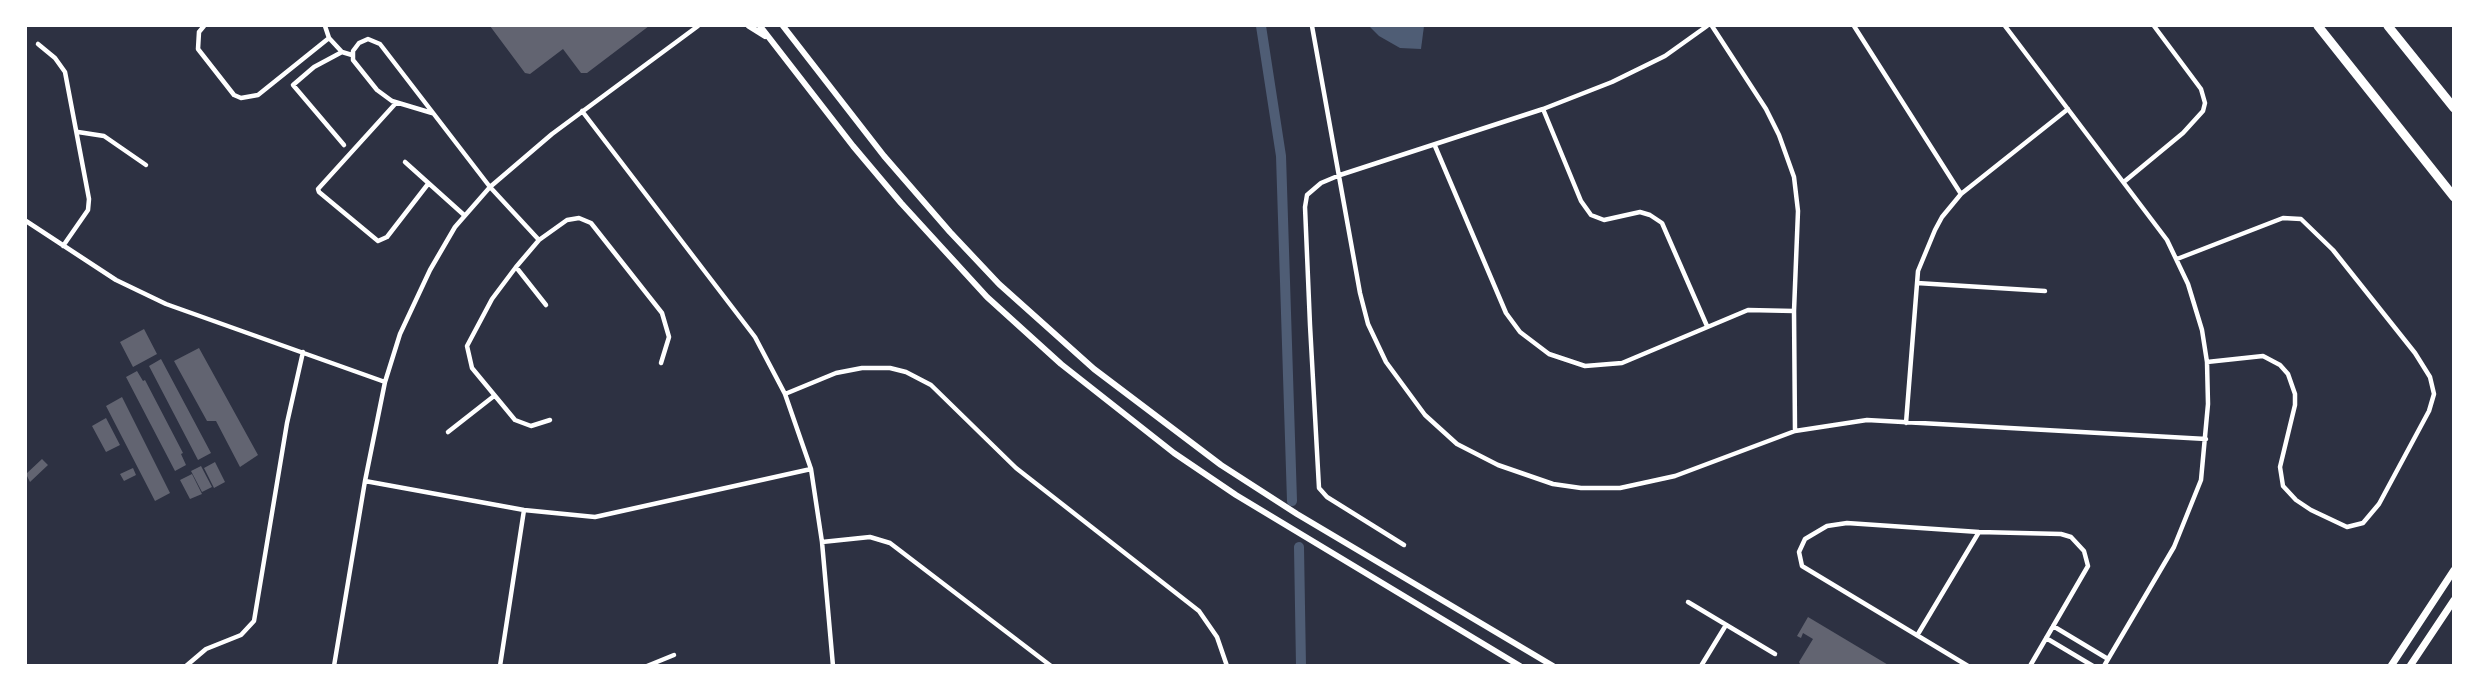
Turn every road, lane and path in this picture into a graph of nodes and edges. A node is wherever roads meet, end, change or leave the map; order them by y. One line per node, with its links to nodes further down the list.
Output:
1 (204, 26): 15 (street)
2 (325, 26): 15 (street)
3 (698, 26): 24 (street)
4 (749, 26): 16 (street)
5 (760, 26): 16 (street)
6 (783, 26): 83 (street)
7 (1312, 26): 31 (street)
8 (1707, 26): 22 (street)
9 (1712, 26): 46 (street)
10 (1854, 26): 35 (street)
11 (2005, 26): 23 (street)
12 (2154, 26): 32 (street)
13 (2318, 26): 36 (highway)
14 (2388, 26): 21 (highway)
15 (329, 38): 18 (street)
16 (771, 39): 82 (street)
17 (38, 44): 26 (street)
18 (342, 52): 19 (street); 27 (street)
19 (352, 55): 20 (street); 25 (street)
20 (396, 103): 25 (street); 33 (street)
21 (2454, 108)
22 (1543, 109): 28 (street); 47 (street)
23 (2068, 109): 32 (street); 35 (street)
24 (582, 111): 34 (street); 52 (street)
25 (432, 113): 34 (street)
26 (78, 132): 30 (street); 40 (street)
27 (344, 145)
28 (1435, 146): 31 (street); 47 (street)
29 (405, 162): 33 (street)
30 (146, 165)
31 (1340, 175): 56 (street); 64 (street)
32 (2125, 181): 41 (street)
33 (428, 184): 37 (street)
34 (490, 187): 37 (street); 39 (street)
35 (1961, 194): 43 (street)
36 (2454, 197)
37 (464, 215): 51 (street)
38 (26, 221): 40 (street)
39 (539, 240): 42 (street); 50 (street)
40 (63, 246): 48 (street)
41 (2177, 259): 49 (street); 49 (street)
42 (516, 267): 45 (street); 53 (street)
43 (1917, 283): 44 (street); 55 (street)
44 (2045, 291)
45 (546, 304)
46 (1794, 311): 47 (street); 56 (street)
47 (1707, 326)
48 (303, 352): 51 (street); 75 (street)
49 (2207, 362): 58 (street)
50 (661, 363)
51 (386, 382): 60 (street)
52 (785, 394): 59 (street); 81 (street)
53 (494, 396): 54 (street); 57 (street)
54 (550, 420)
55 (1906, 423): 56 (street); 58 (street)
56 (1795, 431)
57 (448, 432)
58 (2206, 439): 74 (street)
59 (811, 469): 61 (street); 63 (street)
60 (365, 481): 61 (street); 76 (street)
61 (524, 510): 77 (street)
62 (1979, 532): 69 (street); 70 (street); 70 (street)
63 (822, 542): 79 (street); 80 (street)
64 (1404, 545)
65 (2454, 570): 89 (main road)
66 (2454, 600): 90 (main road)
67 (1688, 602): 68 (street)
68 (1726, 625): 72 (street); 84 (street)
69 (2053, 626): 71 (street); 74 (street)
70 (1918, 634): 85 (street)
71 (2046, 638): 86 (street); 87 (street)
72 (1775, 654)
73 (674, 655): 78 (street)
74 (2108, 659): 88 (street)
75 (186, 666)
76 (334, 666)
77 (500, 666)
78 (647, 666)
79 (833, 666)
80 (1051, 666)
81 (1227, 666)
82 (1520, 666)
83 (1553, 666)
84 (1701, 666)
85 (1968, 666)
86 (2030, 666)
87 (2093, 666)
88 (2104, 666)
89 (2391, 666)
90 (2410, 666)

